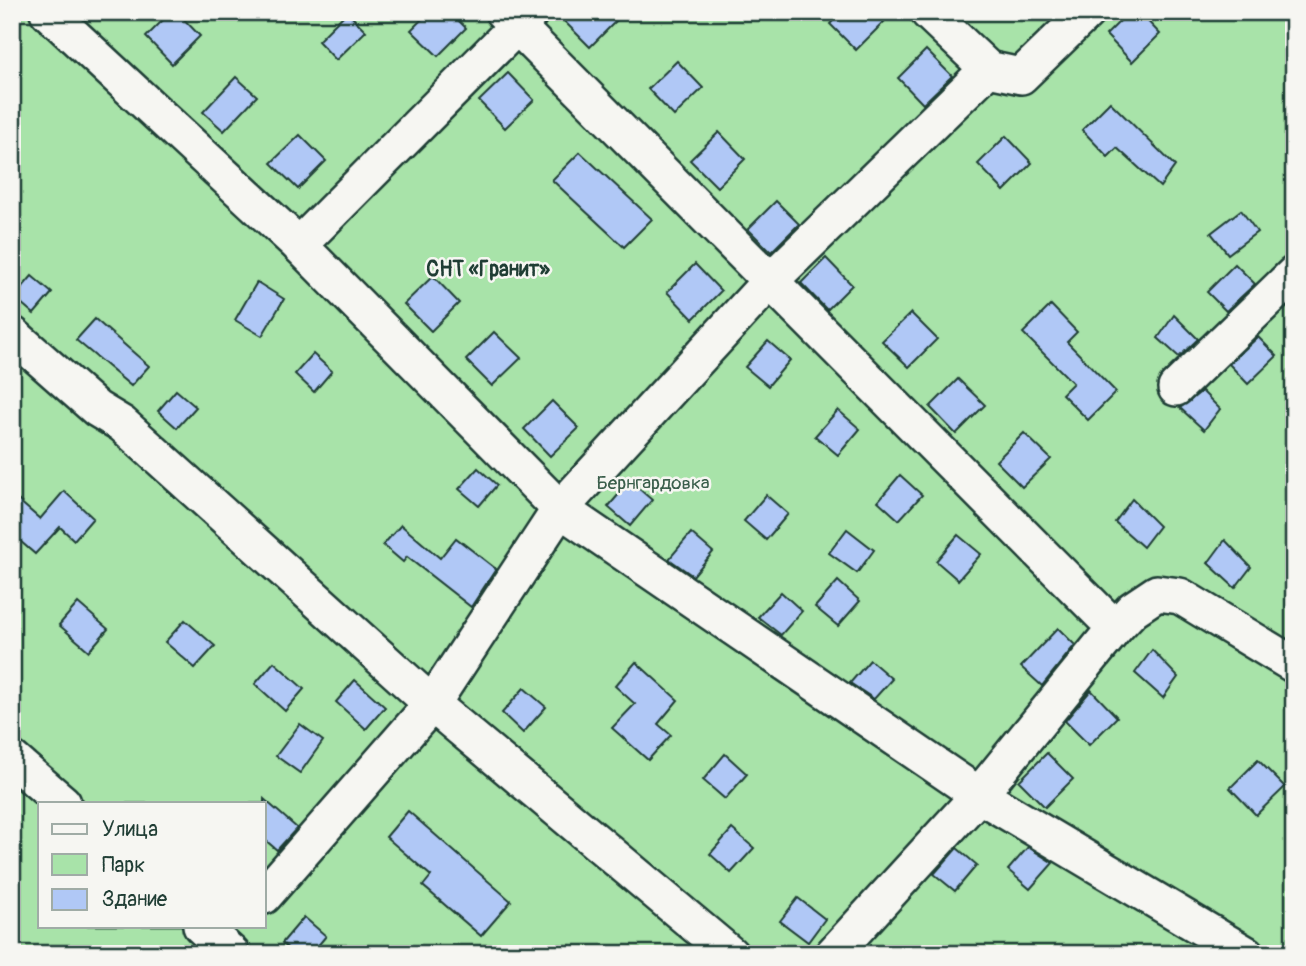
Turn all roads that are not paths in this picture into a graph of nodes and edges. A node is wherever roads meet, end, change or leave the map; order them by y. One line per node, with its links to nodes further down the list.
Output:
1 (48, 12): 6 (street)
2 (928, 12): 5 (street)
3 (1087, 12): 5 (street)
4 (517, 17): 6 (street); 8 (street)
5 (988, 69): 8 (street)
6 (299, 245): 11 (street)
7 (1294, 274): 10 (street)
8 (769, 282): 11 (street); 12 (street)
9 (12, 334): 14 (street)
10 (1176, 388)
11 (560, 509): 14 (street); 16 (street)
12 (1115, 628): 13 (street); 16 (street)
13 (1294, 665)
14 (432, 704): 18 (street); 19 (street)
15 (12, 759): 17 (street)
16 (979, 795): 20 (street); 21 (street)
17 (62, 802)
18 (266, 894)
19 (730, 954)
20 (833, 954)
21 (1245, 954)

